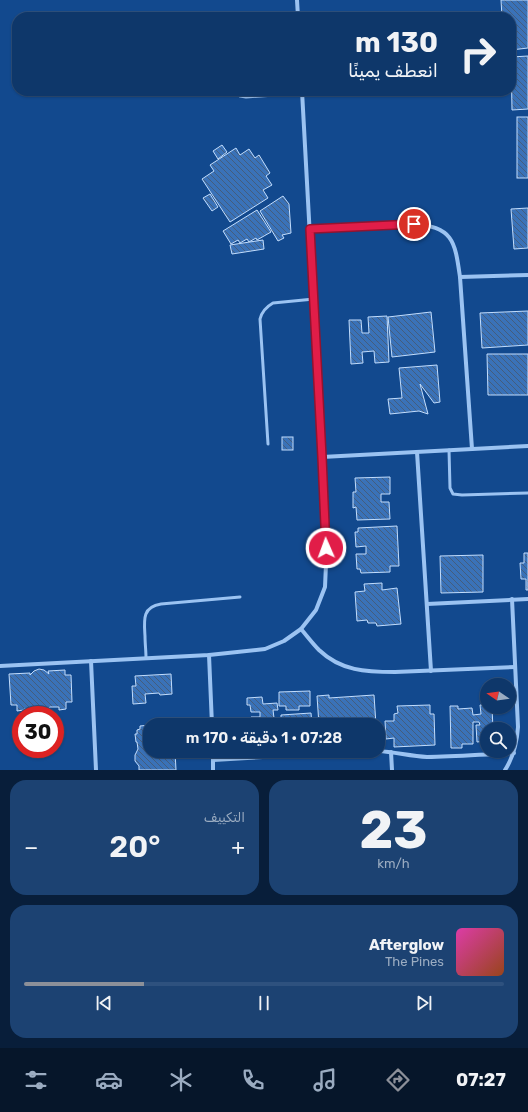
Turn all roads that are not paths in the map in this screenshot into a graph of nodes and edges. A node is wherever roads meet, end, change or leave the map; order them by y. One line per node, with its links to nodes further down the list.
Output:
1 (297, 0): 2 (street)
2 (298, 12)
3 (240, 96): 4 (lane)
4 (257, 96)
5 (302, 96): 6 (street)
6 (310, 229): 8 (street); 9 (street)
7 (528, 275): 8 (street)
8 (460, 277): 12 (street)
9 (314, 299): 10 (lane); 15 (street)
10 (268, 444)
11 (528, 446): 12 (street)
12 (472, 449): 13 (street)
13 (449, 450): 14 (street); 16 (lane)
14 (417, 452): 15 (street); 20 (street)
15 (322, 457): 21 (street)
16 (528, 493)
17 (240, 597): 23 (lane)
18 (512, 599): 19 (street); 20 (street); 26 (street)
19 (528, 599)
20 (427, 604): 27 (street)
21 (301, 629): 22 (street); 27 (street)
22 (209, 655): 23 (street); 28 (street)
23 (146, 658): 24 (street)
24 (91, 661): 25 (street); 36 (street)
25 (0, 666)
26 (515, 667): 27 (street); 29 (street)
27 (431, 671)
28 (212, 718)
29 (516, 744)
30 (385, 752): 31 (street)
31 (391, 752): 32 (street); 38 (street)
32 (480, 755)
33 (247, 758): 35 (street)
34 (511, 758): 39 (street)
35 (213, 760): 37 (street)
36 (96, 770)
37 (214, 770)
38 (392, 770)
39 (505, 770)

